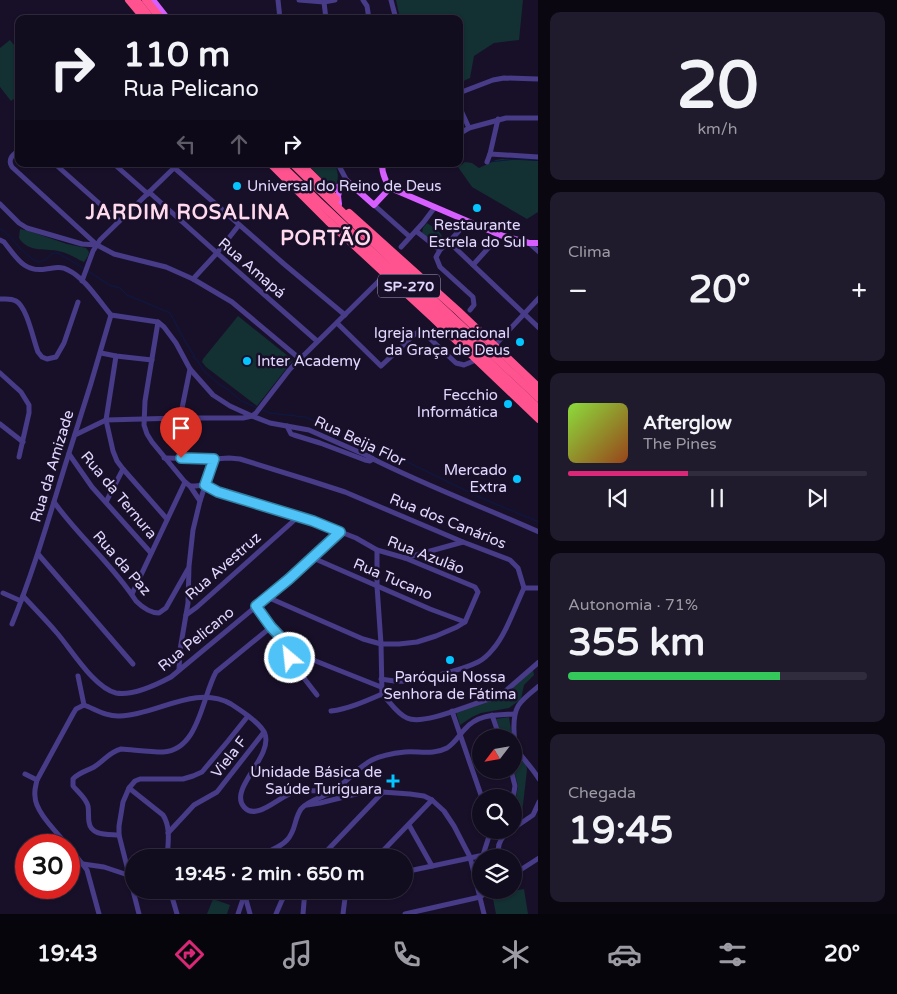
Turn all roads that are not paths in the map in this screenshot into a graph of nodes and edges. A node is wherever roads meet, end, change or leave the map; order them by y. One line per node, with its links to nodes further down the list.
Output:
1 (124, 0): 12 (highway)
2 (129, 0): 13 (highway)
3 (136, 0): 14 (highway)
4 (146, 0): 15 (highway)
5 (153, 0): 16 (main road)
6 (278, 0): 17 (street)
7 (299, 0): 11 (street)
8 (335, 0): 11 (street)
9 (363, 0): 19 (street)
10 (391, 0): 20 (street)
11 (324, 2): 18 (street)
12 (136, 15)
13 (142, 15)
14 (148, 15)
15 (158, 15)
16 (165, 15)
17 (280, 15)
18 (326, 15)
19 (368, 15)
20 (395, 15)
21 (538, 79): 22 (street)
22 (463, 91)
23 (463, 115): 26 (street)
24 (538, 118): 25 (street)
25 (498, 119): 26 (street); 29 (street)
26 (469, 128): 27 (street)
27 (463, 132)
28 (15, 153): 60 (street)
29 (490, 154): 30 (street); 31 (street)
30 (538, 157)
31 (487, 162)
32 (58, 167): 50 (street)
33 (118, 167): 45 (street, Rua Amapá)
34 (172, 167): 45 (street)
35 (176, 167): 52 (street)
36 (274, 167): 66 (highway)
37 (283, 167): 92 (highway, SP-270)
38 (295, 167): 87 (highway, SP-270)
39 (304, 167): 44 (highway)
40 (340, 167): 42 (street)
41 (382, 167): 43 (main road)
42 (344, 182): 44 (main road); 47 (main road); 48 (main road)
43 (390, 188): 48 (main road); 49 (main road)
44 (328, 191): 47 (highway)
45 (149, 193): 50 (street); 64 (street, Rua Amapá)
46 (0, 204): 60 (street)
47 (339, 204): 73 (highway)
48 (374, 205): 55 (street)
49 (435, 207): 51 (main road); 53 (street)
50 (119, 221): 60 (street)
51 (467, 222): 54 (main road); 57 (street)
52 (239, 225): 64 (street); 76 (street)
53 (416, 231): 55 (street); 62 (street)
54 (500, 235): 59 (main road); 65 (street)
55 (410, 237): 61 (street)
56 (0, 240): 68 (street)
57 (448, 242): 62 (street); 65 (street)
58 (538, 243): 59 (main road)
59 (529, 244): 63 (street)
60 (97, 245): 67 (street); 68 (street)
61 (401, 247)
62 (440, 250): 72 (street)
63 (538, 252)
64 (216, 253): 67 (street); 80 (street, Rua Amapá)
65 (473, 265): 74 (street)
66 (386, 274): 76 (street); 86 (highway)
67 (193, 280): 84 (street)
68 (82, 281): 75 (street)
69 (538, 298): 74 (street)
70 (0, 299): 71 (street)
71 (78, 302)
72 (470, 310)
73 (458, 311): 81 (highway); 87 (highway)
74 (523, 314): 79 (street); 81 (street)
75 (111, 315): 77 (street); 82 (street, Rua da Amizade)
76 (345, 315): 78 (street)
77 (158, 322): 85 (street); 88 (street)
78 (337, 323): 80 (street); 86 (street)
79 (538, 328)
80 (317, 341): 84 (street)
81 (494, 346): 90 (highway)
82 (101, 353): 83 (street); 100 (street, Rua da Amizade)
83 (116, 356): 85 (street); 97 (street)
84 (300, 359): 93 (street)
85 (152, 360): 95 (street)
86 (476, 360): 96 (highway)
87 (506, 367): 91 (highway, SP-270)
88 (190, 369): 93 (street); 94 (street)
89 (0, 373): 101 (street)
90 (538, 388)
91 (538, 398)
92 (538, 409)
93 (254, 414): 94 (street, Rua Beija Flor); 99 (street, Rua Beija Flor)
94 (180, 418): 95 (street, Rua Beija Flor)
95 (144, 419): 97 (street, Rua Beija Flor); 104 (street)
96 (538, 419)
97 (106, 420): 100 (street, Rua Beija Flor); 107 (street)
98 (0, 424): 101 (street)
99 (287, 426): 106 (street, Rua Beija Flor); 106 (street)
100 (75, 435): 102 (street, Rua da Amizade)
101 (23, 442): 103 (street)
102 (69, 454): 111 (street, Rua da Amizade); 112 (street, Rua da Ternura)
103 (19, 457)
104 (164, 458): 105 (street, Rua dos Canários); 108 (street)
105 (214, 459): 109 (street); 117 (street, Rua dos Canários)
106 (373, 459): 116 (street, Rua Beija Flor)
107 (123, 469): 112 (street); 114 (street)
108 (188, 484): 109 (street, Rua Azulão); 110 (street); 114 (street)
109 (205, 485): 110 (street); 113 (street, Rua Azulão)
110 (200, 501): 123 (street)
111 (54, 502): 120 (street, Rua da Amizade); 128 (street, Rua da Paz)
112 (106, 502): 119 (street, Rua da Ternura)
113 (299, 516): 115 (street, Rua Azulão); 133 (street, Rua Avestruz)
114 (167, 519): 119 (street)
115 (340, 532): 118 (street, Rua Azulão); 121 (street, Rua Pelicano)
116 (538, 532)
117 (463, 542): 122 (street); 125 (street, Rua dos Canários)
118 (377, 550): 122 (street, Rua Azulão); 124 (street)
119 (151, 553): 128 (street)
120 (38, 554): 130 (street, Rua da Amizade); 141 (street)
121 (313, 558): 124 (street, Rua Tucano); 129 (street, Rua Pelicano)
122 (405, 558): 135 (street, Rua Azulão)
123 (189, 566): 128 (street, Rua da Paz); 131 (street)
124 (377, 586): 135 (street, Rua Tucano); 138 (street)
125 (524, 588): 126 (street); 144 (street)
126 (538, 588)
127 (3, 593): 130 (street)
128 (132, 594)
129 (267, 597): 132 (street, Rua Pelicano); 138 (street)
130 (22, 598): 136 (street, Rua da Amizade); 142 (street, Rua Pelicano)
131 (188, 603): 133 (street); 134 (street)
132 (256, 606): 137 (street); 142 (street, Rua Pelicano)
133 (196, 607): 134 (street, Rua Avestruz)
134 (186, 615): 142 (street)
135 (465, 622): 138 (street)
136 (12, 624)
137 (271, 627): 139 (street); 149 (street)
138 (381, 644): 144 (street)
139 (291, 648): 146 (street); 148 (street)
140 (538, 662): 152 (street)
141 (133, 664)
142 (179, 670)
143 (78, 676): 150 (street)
144 (381, 679): 146 (street)
145 (538, 686): 153 (street)
146 (381, 687): 147 (street)
147 (382, 694): 151 (street); 152 (street)
148 (317, 695)
149 (206, 696): 150 (street); 155 (street); 173 (street)
150 (84, 705): 161 (street)
151 (331, 711)
152 (452, 711): 158 (street)
153 (514, 714): 154 (street); 160 (street)
154 (492, 715): 156 (street); 158 (street)
155 (248, 716): 157 (street); 162 (street)
156 (497, 729)
157 (264, 732): 164 (street); 171 (street, Viela F)
158 (461, 734): 163 (street); 164 (street)
159 (25, 774): 161 (street)
160 (538, 779)
161 (37, 780): 172 (street)
162 (129, 788): 171 (street); 173 (street)
163 (479, 789)
164 (333, 791): 168 (street)
165 (383, 792): 166 (street); 168 (street); 176 (street)
166 (432, 800): 170 (street); 178 (street)
167 (538, 802): 169 (street)
168 (304, 805): 175 (street)
169 (522, 823)
170 (409, 824): 177 (street); 183 (street)
171 (168, 833): 174 (street)
172 (58, 834)
173 (119, 835): 181 (street)
174 (167, 849)
175 (274, 849)
176 (329, 849)
177 (385, 849)
178 (470, 858): 183 (street); 184 (street)
179 (538, 858): 185 (street)
180 (80, 860): 182 (street)
181 (125, 862)
182 (83, 864): 187 (street); 197 (street)
183 (432, 866): 186 (street)
184 (472, 866)
185 (522, 869)
186 (413, 870)
187 (125, 874)
188 (135, 899): 198 (street)
189 (173, 899): 199 (street)
190 (243, 899): 200 (street)
191 (246, 899): 201 (street)
192 (283, 899): 202 (street)
193 (304, 899): 203 (street)
194 (345, 899): 204 (street)
195 (472, 899): 205 (street)
196 (480, 899): 206 (street)
197 (99, 914)
198 (139, 914)
199 (177, 914)
200 (238, 914)
201 (250, 914)
202 (276, 914)
203 (303, 914)
204 (343, 914)
205 (405, 914)
206 (484, 914)

